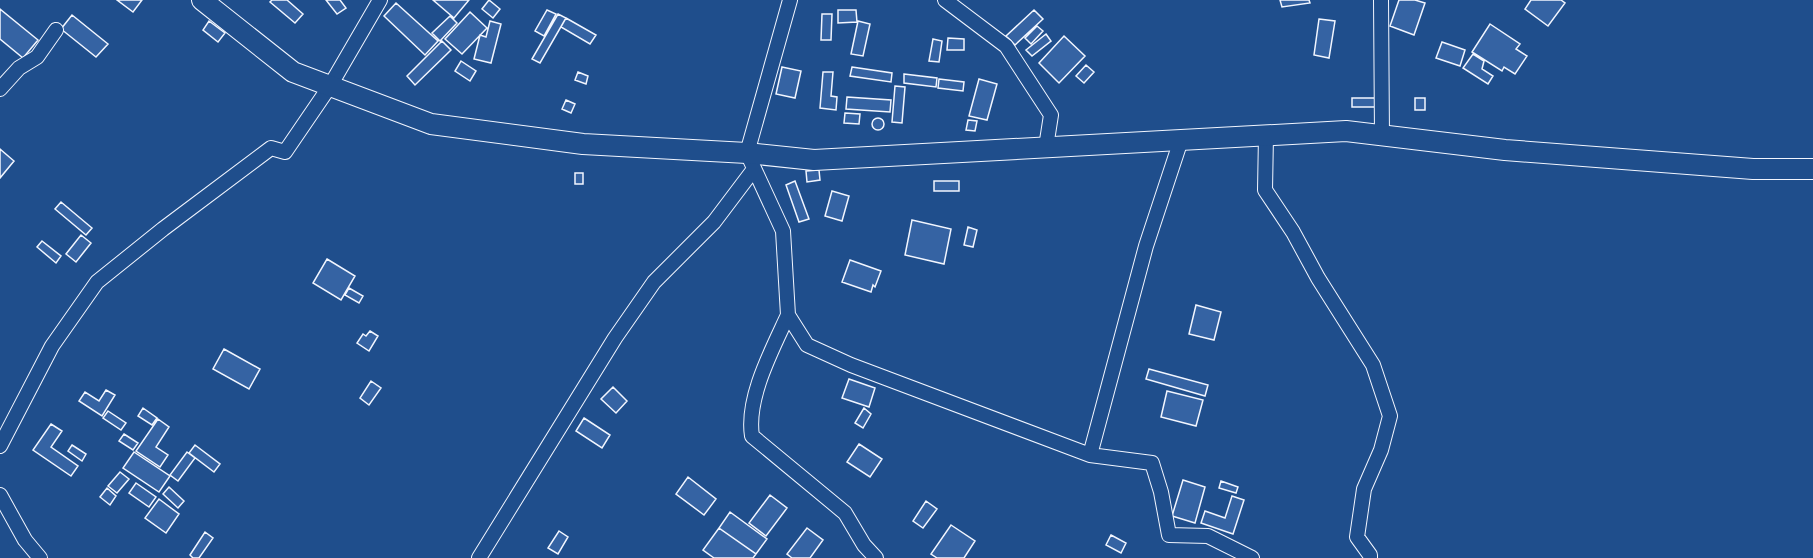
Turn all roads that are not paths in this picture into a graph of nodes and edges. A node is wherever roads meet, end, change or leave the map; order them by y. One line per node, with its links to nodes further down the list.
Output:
1 (202, 0): 7 (main road)
2 (380, 0): 7 (street)
3 (790, 0): 13 (street)
4 (945, 0): 12 (street)
5 (1381, 0): 10 (street)
6 (56, 30): 8 (street)
7 (330, 86): 13 (main road); 16 (street)
8 (0, 89)
9 (1266, 135): 10 (main road); 11 (main road); 23 (street)
10 (1382, 135): 14 (main road)
11 (1180, 140): 12 (main road); 17 (street)
12 (1046, 147): 13 (main road)
13 (751, 161): 15 (street); 20 (street)
14 (1813, 169)
15 (788, 315): 17 (street); 21 (street)
16 (0, 446)
17 (1090, 455): 22 (street)
18 (0, 495): 19 (street)
19 (40, 558)
20 (479, 558)
21 (876, 558)
22 (1252, 558)
23 (1370, 558)

